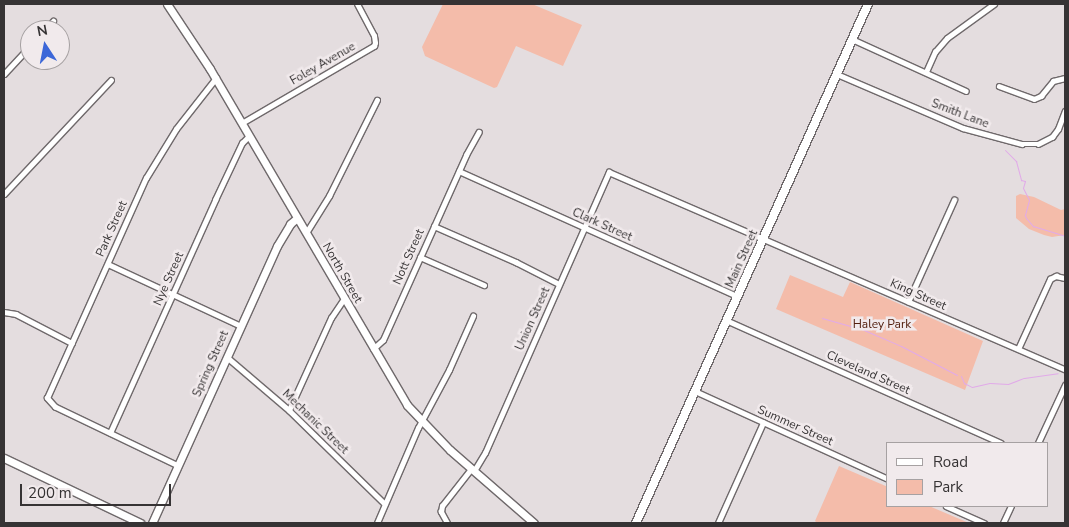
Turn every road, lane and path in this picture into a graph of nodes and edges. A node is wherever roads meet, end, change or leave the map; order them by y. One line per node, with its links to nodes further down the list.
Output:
1 (167, 4): 10 (main road, North Street)
2 (357, 4): 17 (street, Foley Avenue)
3 (868, 4): 5 (main road, Main Street)
4 (994, 4): 7 (street)
5 (852, 39): 7 (street); 9 (main road, Main Street)
6 (20, 57): 8 (street)
7 (926, 72): 14 (street)
8 (4, 74)
9 (837, 74): 16 (street, Smith Lane); 28 (main road, Main Street)
10 (216, 78): 17 (main road, North Street); 30 (street, Park Street)
11 (1065, 78): 13 (street)
12 (111, 80): 22 (street)
13 (999, 86)
14 (966, 91)
15 (376, 100): 27 (street)
16 (1065, 111)
17 (242, 123): 19 (main road, North Street)
18 (479, 132): 20 (street, Nott Street)
19 (250, 136): 24 (main road, North Street); 34 (street, Nye Street)
20 (459, 171): 25 (street, Nott Street); 26 (street, Clark Street)
21 (608, 172): 26 (street, Union Street); 28 (street, King Street)
22 (4, 194)
23 (954, 200): 37 (street)
24 (298, 218): 27 (main road, North Street); 41 (main road, Spring Street)
25 (434, 226): 29 (street, Nott Street); 32 (street)
26 (584, 228): 32 (street, Union Street); 35 (street, Clark Street)
27 (306, 233): 36 (main road, North Street)
28 (763, 238): 35 (main road, Main Street); 37 (street, King Street)
29 (420, 257): 33 (street); 43 (street, Nott Street)
30 (108, 264): 34 (street); 42 (street, Park Street)
31 (1065, 278): 44 (street)
32 (559, 284): 57 (street, Union Street)
33 (484, 285)
34 (173, 294): 41 (street); 52 (street, Nye Street)
35 (737, 296): 40 (main road, Main Street)
36 (344, 299): 43 (main road, North Street); 49 (street)
37 (908, 302): 44 (street, King Street)
38 (4, 312): 42 (street)
39 (474, 316): 50 (street)
40 (726, 320): 48 (main road, Main Street); 53 (street, Cleveland Street)
41 (241, 326): 45 (main road, Spring Street)
42 (72, 343): 52 (street, Park Street)
43 (373, 349): 50 (main road, North Street)
44 (1018, 349): 46 (street, King Street)
45 (227, 357): 49 (street, Mechanic Street); 56 (main road, Spring Street)
46 (1065, 369)
47 (1065, 385): 54 (street)
48 (695, 391): 51 (street, Summer Street); 67 (main road, Main Street)
49 (289, 410): 59 (street, Mechanic Street)
50 (421, 422): 57 (main road, North Street); 59 (street)
51 (763, 423): 58 (street, Summer Street); 68 (street)
52 (110, 433): 56 (street)
53 (999, 442)
54 (1038, 442)
55 (4, 458): 62 (main road)
56 (178, 466): 63 (main road, Spring Street)
57 (472, 470): 65 (street, Union Street); 66 (main road, North Street)
58 (886, 478)
59 (385, 504): 64 (street)
60 (948, 507): 69 (street)
61 (1011, 507): 70 (street)
62 (140, 523)
63 (152, 523)
64 (377, 523)
65 (447, 523)
66 (534, 523)
67 (636, 523)
68 (718, 523)
69 (984, 523)
70 (1003, 523)

